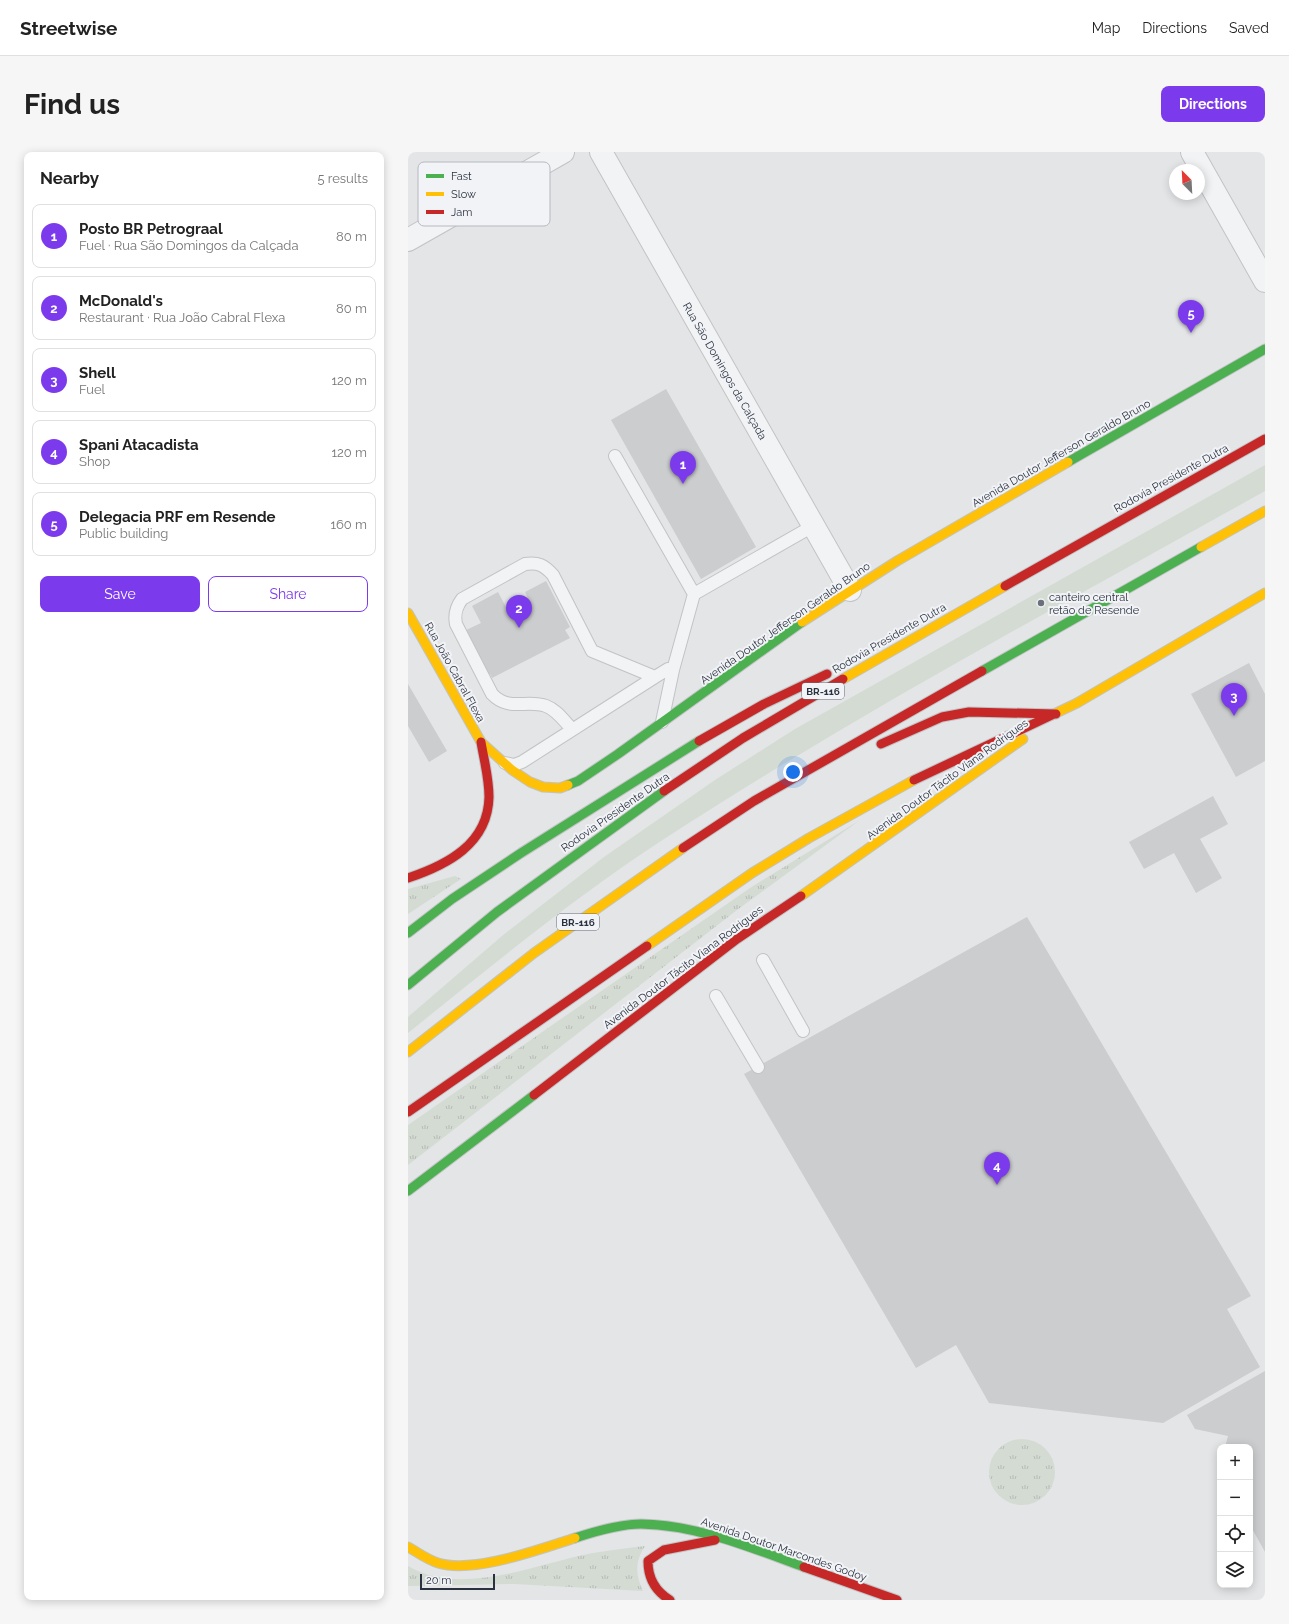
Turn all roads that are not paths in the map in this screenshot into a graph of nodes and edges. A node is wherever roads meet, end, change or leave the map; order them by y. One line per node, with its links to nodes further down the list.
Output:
1 (563, 152): 4 (street)
2 (601, 152): 12 (street, Rua São Domingos da Calçada)
3 (1192, 152): 7 (street)
4 (545, 162)
5 (433, 226): 6 (street)
6 (408, 240)
7 (1265, 281)
8 (1265, 349): 13 (main road, Avenida Doutor Jefferson Geraldo Bruno)
9 (1265, 438): 16 (main road, Rodovia Presidente Dutra / BR-116)
10 (615, 456): 15 (lane)
11 (1265, 511): 29 (main road, BR-116)
12 (813, 526): 13 (street, Rua São Domingos da Calçada); 15 (lane)
13 (850, 590): 23 (main road, Avenida Doutor Jefferson Geraldo Bruno)
14 (1265, 593): 22 (main road, Avenida Doutor Tácito Viana Rodrigues)
15 (694, 594): 23 (lane)
16 (964, 609): 18 (main road); 33 (main road, Rodovia Presidente Dutra / BR-116)
17 (408, 613): 25 (main road, Rua João Cabral Flexa)
18 (864, 656)
19 (668, 669): 21 (lane)
20 (835, 670): 31 (main road)
21 (654, 677): 24 (lane); 24 (lane)
22 (1056, 714): 26 (main road); 38 (main road, Avenida Doutor Tácito Viana Rodrigues); 39 (main road, Avenida Doutor Tácito Viana Rodrigues)
23 (662, 723): 28 (main road, Avenida Doutor Jefferson Geraldo Bruno)
24 (572, 730): 28 (lane)
25 (481, 742): 28 (main road, Avenida Doutor Jefferson Geraldo Bruno); 30 (main road)
26 (874, 747)
27 (846, 760): 29 (main road)
28 (504, 763)
29 (754, 801): 36 (main road, BR-116)
30 (408, 878)
31 (408, 933)
32 (763, 960): 35 (lane)
33 (408, 986)
34 (716, 996): 37 (lane)
35 (803, 1030)
36 (408, 1052)
37 (758, 1067)
38 (408, 1112)
39 (408, 1192)
40 (722, 1538): 41 (main road, Avenida Doutor Marcondes Godoy); 42 (main road); 43 (main road, Avenida Doutor Marcondes Godoy)
41 (408, 1547)
42 (670, 1600)
43 (897, 1600)

